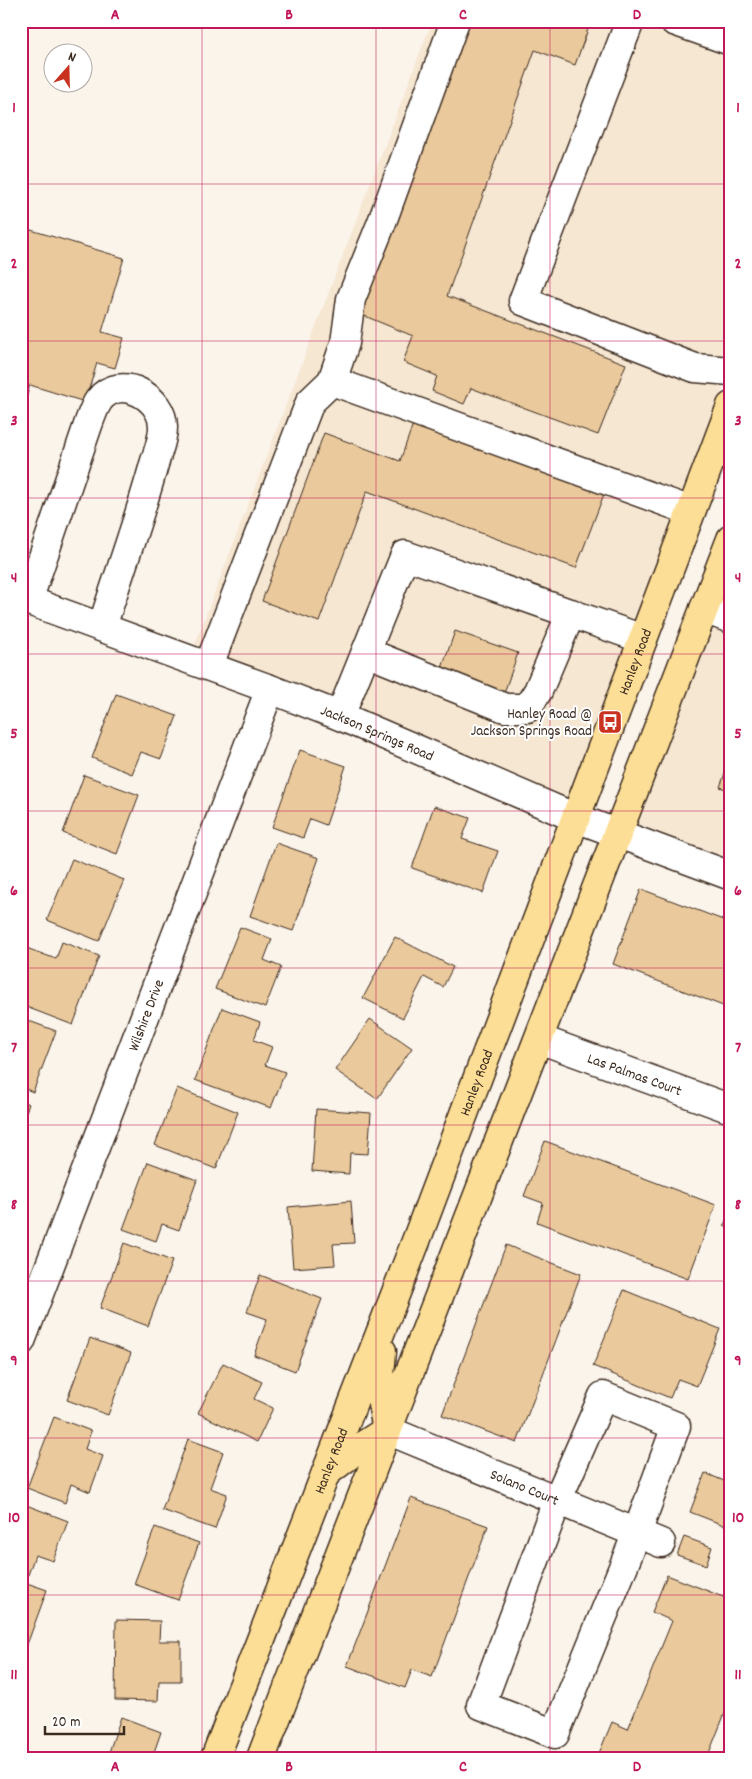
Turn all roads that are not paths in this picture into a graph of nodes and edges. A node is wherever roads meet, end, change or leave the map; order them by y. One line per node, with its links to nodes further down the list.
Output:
1 (454, 21): 6 (street)
2 (630, 21): 5 (street)
3 (674, 21): 4 (street)
4 (731, 41)
5 (731, 371)
6 (332, 381): 8 (street); 17 (street)
7 (731, 406): 8 (main road, Hanley Road)
8 (691, 511): 15 (main road, Hanley Road)
9 (731, 539): 11 (main road)
10 (25, 599): 14 (street, Jackson Springs Road); 14 (street)
11 (704, 609): 13 (street); 21 (main road)
12 (571, 613): 15 (street); 16 (street); 16 (street)
13 (731, 619)
14 (102, 627): 17 (street, Jackson Springs Road)
15 (643, 639): 20 (main road, Hanley Road)
16 (366, 652): 19 (street)
17 (209, 665): 18 (street, Jackson Springs Road)
18 (270, 688): 19 (street, Jackson Springs Road); 26 (street, Wilshire Drive)
19 (340, 716): 20 (street, Jackson Springs Road)
20 (576, 818): 21 (street, Jackson Springs Road); 25 (main road, Hanley Road)
21 (619, 834): 22 (street, Jackson Springs Road); 23 (main road)
22 (731, 876)
23 (539, 1039): 24 (street, Las Palmas Court); 27 (main road)
24 (731, 1109)
25 (387, 1314): 27 (main road); 28 (main road, Hanley Road)
26 (21, 1341)
27 (387, 1430): 28 (main road); 29 (street, Solano Court); 32 (main road)
28 (325, 1474): 31 (main road, Hanley Road)
29 (558, 1501): 30 (street, Solano Court); 30 (street); 30 (street)
30 (649, 1538)
31 (215, 1758)
32 (261, 1758)

